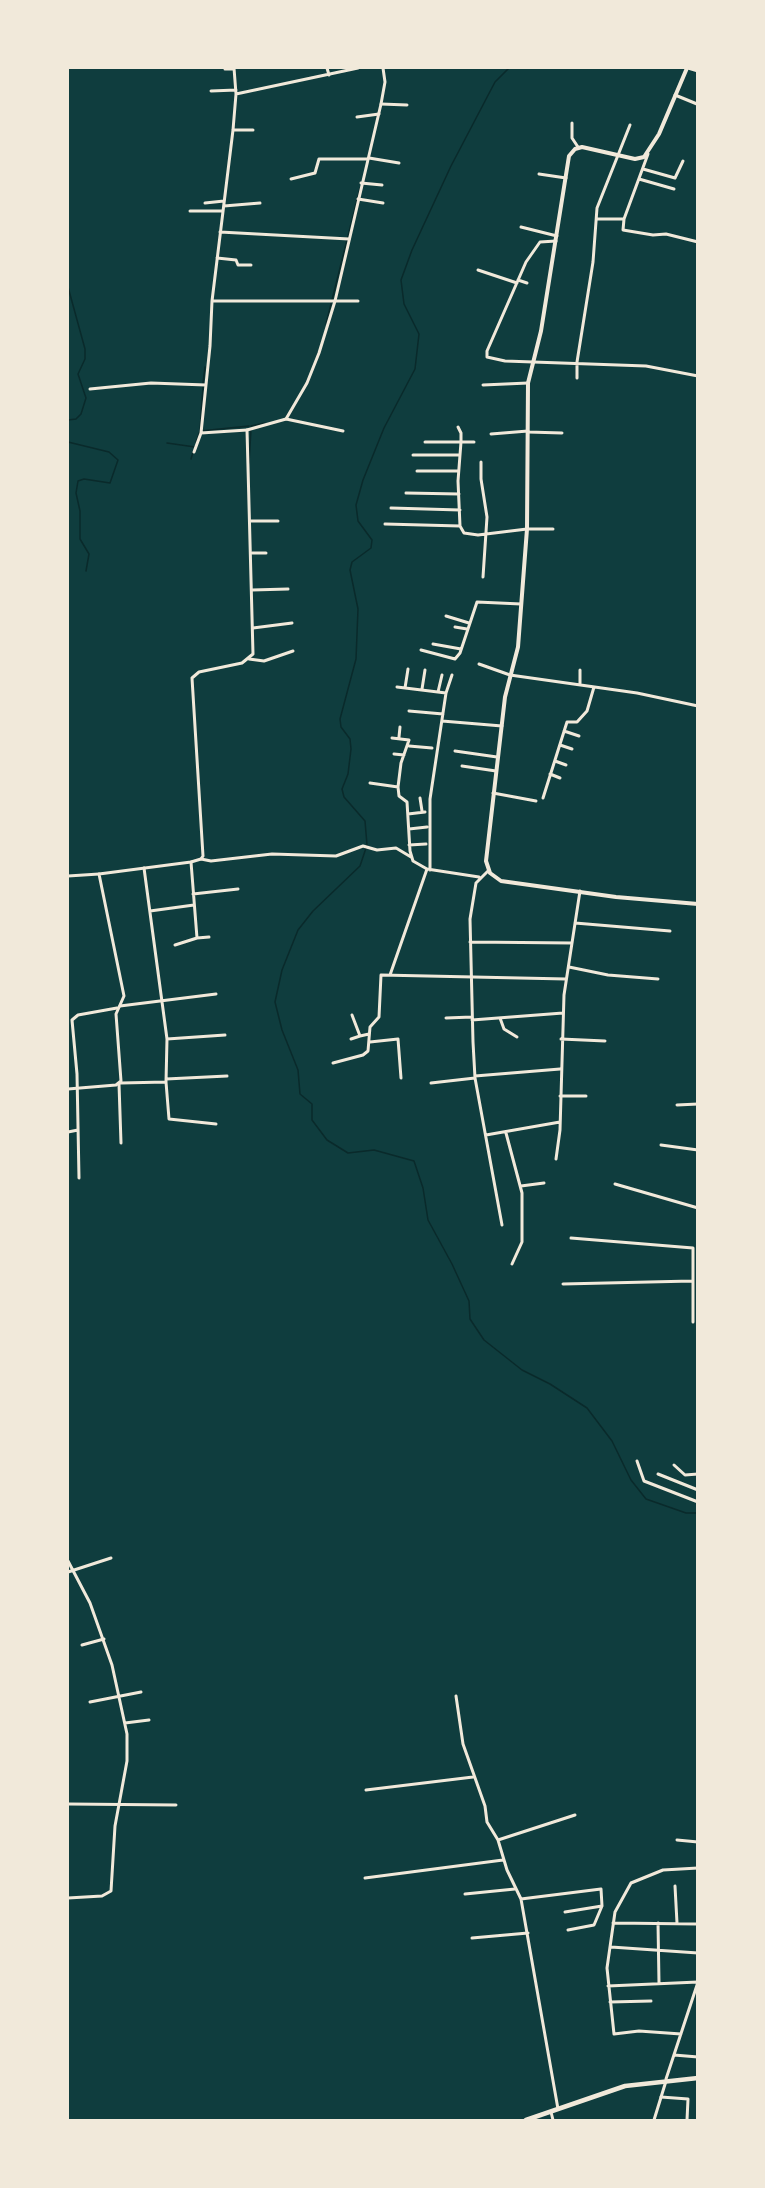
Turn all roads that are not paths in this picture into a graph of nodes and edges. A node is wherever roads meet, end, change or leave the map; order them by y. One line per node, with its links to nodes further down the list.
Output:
1 (234, 68): 6 (street); 11 (street)
2 (327, 68): 9 (street)
3 (358, 68): 7 (street)
4 (383, 68): 13 (street)
5 (687, 68): 8 (street); 12 (main road)
6 (225, 69)
7 (349, 69): 9 (street)
8 (698, 71)
9 (329, 75): 11 (street)
10 (211, 91): 11 (street)
11 (236, 92): 20 (street)
12 (675, 95): 14 (street); 23 (main road)
13 (381, 104): 15 (street); 16 (street)
14 (697, 104)
15 (406, 105)
16 (379, 114): 17 (street); 25 (street)
17 (357, 117)
18 (572, 123): 22 (street)
19 (630, 125): 24 (street)
20 (233, 129): 21 (street); 37 (street)
21 (253, 130)
22 (578, 147): 24 (main road); 30 (main road)
23 (648, 154): 24 (main road); 28 (street)
24 (619, 155): 43 (street)
25 (367, 158): 27 (street); 31 (street); 33 (street)
26 (683, 161): 28 (street)
27 (399, 163)
28 (643, 169): 32 (street)
29 (539, 174): 30 (street)
30 (566, 178): 47 (main road)
31 (291, 179)
32 (639, 179): 35 (street); 44 (street)
33 (361, 183): 34 (street); 36 (street)
34 (382, 185)
35 (674, 189)
36 (358, 199): 40 (street); 48 (street)
37 (224, 201): 38 (street); 41 (street)
38 (205, 203)
39 (260, 203): 41 (street)
40 (383, 203)
41 (223, 209): 42 (street); 46 (street)
42 (190, 211)
43 (597, 219): 44 (street); 60 (street)
44 (624, 219): 50 (street)
45 (521, 227): 47 (street)
46 (220, 232): 48 (street); 51 (street)
47 (557, 236): 49 (main road)
48 (348, 238): 57 (street)
49 (556, 241): 54 (street); 59 (main road)
50 (698, 242)
51 (217, 258): 52 (street); 56 (street)
52 (252, 265)
53 (478, 270): 54 (street)
54 (517, 282): 55 (street); 59 (street)
55 (527, 283)
56 (212, 301): 57 (street); 64 (street)
57 (332, 301): 58 (street); 67 (street)
58 (358, 301)
59 (532, 361): 60 (street); 63 (main road)
60 (577, 362): 61 (street); 62 (street)
61 (698, 376)
62 (577, 378)
63 (528, 383): 65 (street); 71 (main road)
64 (206, 385): 66 (street); 72 (street)
65 (483, 385)
66 (90, 389)
67 (286, 419): 69 (street); 70 (street)
68 (458, 427): 76 (street)
69 (250, 429): 72 (street); 88 (street)
70 (343, 431)
71 (528, 431): 73 (street); 74 (street); 92 (main road)
72 (201, 432): 78 (street)
73 (562, 433)
74 (491, 434)
75 (425, 442): 76 (street)
76 (461, 442): 77 (street); 80 (street)
77 (474, 442)
78 (194, 452)
79 (413, 455): 80 (street)
80 (460, 455): 83 (street)
81 (481, 462): 94 (street)
82 (417, 471): 83 (street)
83 (458, 471): 85 (street)
84 (405, 493): 85 (street)
85 (459, 494): 87 (street)
86 (391, 508): 87 (street)
87 (460, 510): 91 (street)
88 (251, 521): 89 (street); 95 (street)
89 (278, 521)
90 (386, 524): 91 (street)
91 (459, 526): 94 (street)
92 (527, 529): 93 (street); 94 (street); 100 (main road)
93 (553, 529)
94 (486, 533): 97 (street)
95 (252, 553): 96 (street); 99 (street)
96 (266, 553)
97 (483, 577)
98 (288, 589): 99 (street)
99 (252, 590): 105 (street)
100 (521, 604): 103 (street); 118 (main road)
101 (446, 616): 103 (street)
102 (292, 623): 105 (street)
103 (469, 623): 106 (street)
104 (455, 627): 106 (street)
105 (253, 628): 111 (street)
106 (467, 629): 108 (street)
107 (434, 644): 108 (street)
108 (461, 649): 109 (street)
109 (421, 650)
110 (293, 651): 111 (street)
111 (249, 659): 162 (street)
112 (479, 664): 118 (street)
113 (408, 669): 122 (street)
114 (425, 670): 123 (street)
115 (580, 670): 119 (street)
116 (442, 675): 124 (street)
117 (452, 675): 125 (street)
118 (510, 675): 119 (street); 130 (main road)
119 (580, 685): 121 (street)
120 (398, 687): 122 (street)
121 (594, 687): 126 (street); 132 (street)
122 (405, 688): 123 (street)
123 (422, 689): 124 (street)
124 (438, 692): 125 (street)
125 (446, 693): 128 (street)
126 (698, 706)
127 (409, 711): 128 (street)
128 (443, 714): 129 (street)
129 (442, 721): 130 (street); 165 (street)
130 (502, 726): 143 (main road)
131 (400, 727): 134 (street)
132 (564, 731): 133 (street); 136 (street)
133 (579, 736)
134 (399, 737): 135 (street); 137 (street)
135 (392, 738)
136 (560, 745): 139 (street); 144 (street)
137 (409, 746): 138 (street); 142 (street)
138 (432, 748)
139 (572, 750)
140 (455, 751): 143 (street)
141 (394, 754): 142 (street)
142 (405, 755): 151 (street)
143 (498, 757): 147 (main road)
144 (555, 761): 145 (street); 148 (street)
145 (566, 765)
146 (462, 766): 147 (street)
147 (496, 771): 152 (main road)
148 (550, 774): 149 (street); 154 (street)
149 (560, 778)
150 (370, 783): 151 (street)
151 (398, 787): 156 (street)
152 (493, 793): 155 (street); 166 (main road)
153 (420, 798): 156 (street)
154 (543, 798)
155 (536, 801)
156 (408, 814): 158 (street)
157 (427, 827): 158 (street)
158 (409, 829): 159 (street)
159 (409, 844): 160 (street); 161 (street)
160 (426, 844)
161 (411, 857): 162 (street); 165 (street)
162 (201, 859): 163 (street)
163 (191, 862): 164 (street); 172 (street)
164 (144, 868): 167 (street); 175 (street)
165 (428, 870): 169 (street); 184 (street)
166 (489, 871): 169 (street); 171 (main road)
167 (99, 874): 168 (street); 190 (street)
168 (68, 876)
169 (480, 877): 180 (street)
170 (238, 889): 172 (street)
171 (580, 891): 173 (main road); 176 (street)
172 (193, 894): 174 (street)
173 (698, 904)
174 (194, 905): 175 (street); 179 (street)
175 (150, 911): 189 (street)
176 (575, 923): 177 (street); 181 (street)
177 (670, 931)
178 (209, 937): 179 (street)
179 (197, 938): 182 (street)
180 (470, 942): 181 (street); 185 (street)
181 (572, 943): 183 (street)
182 (175, 945)
183 (568, 967): 186 (street); 187 (street)
184 (390, 975): 185 (street); 196 (street)
185 (470, 976): 187 (street); 195 (street)
186 (658, 978)
187 (566, 979): 191 (street)
188 (216, 994): 189 (street)
189 (162, 1002): 190 (street); 200 (street)
190 (119, 1007): 212 (street); 213 (street)
191 (563, 1013): 193 (street); 202 (street)
192 (352, 1015): 198 (street)
193 (500, 1017): 195 (street); 199 (street)
194 (446, 1018): 195 (street)
195 (472, 1018): 208 (street)
196 (369, 1034): 198 (street); 204 (street)
197 (225, 1035): 200 (street)
198 (360, 1036): 201 (street)
199 (517, 1037)
200 (167, 1039): 210 (street)
201 (351, 1039)
202 (561, 1039): 203 (street); 206 (street)
203 (605, 1041)
204 (370, 1042): 205 (street); 209 (street)
205 (333, 1063)
206 (560, 1069): 208 (street); 215 (street)
207 (227, 1076): 210 (street)
208 (475, 1077): 211 (street); 224 (street)
209 (401, 1078)
210 (166, 1080): 212 (street); 220 (street)
211 (430, 1083)
212 (120, 1084): 213 (street); 225 (street)
213 (77, 1088): 214 (street); 221 (street)
214 (68, 1089)
215 (560, 1096): 216 (street); 219 (street)
216 (586, 1096)
217 (698, 1104): 218 (street)
218 (677, 1105)
219 (560, 1122): 223 (street); 228 (street)
220 (216, 1124)
221 (78, 1130): 222 (street); 229 (street)
222 (68, 1132)
223 (506, 1133): 224 (street); 232 (street)
224 (486, 1135): 234 (street)
225 (121, 1143)
226 (661, 1145): 227 (street)
227 (698, 1150)
228 (556, 1159)
229 (79, 1178)
230 (544, 1183): 232 (street)
231 (615, 1184): 233 (street)
232 (520, 1186): 236 (street)
233 (698, 1208)
234 (502, 1225)
235 (571, 1238): 237 (street)
236 (512, 1264)
237 (693, 1267): 238 (street); 239 (street)
238 (698, 1268)
239 (692, 1281): 240 (street); 241 (street)
240 (563, 1284)
241 (693, 1322)
242 (637, 1461): 247 (street)
243 (674, 1465): 245 (street)
244 (658, 1474): 246 (street)
245 (698, 1474)
246 (698, 1490)
247 (698, 1502)
248 (111, 1558): 250 (street)
249 (68, 1561): 250 (street)
250 (72, 1570): 251 (street); 252 (street)
251 (68, 1572)
252 (104, 1639): 253 (street); 255 (street)
253 (82, 1645)
254 (141, 1692): 255 (street)
255 (119, 1696): 257 (street); 259 (street)
256 (456, 1696): 260 (street)
257 (90, 1702)
258 (149, 1720): 259 (street)
259 (125, 1723): 264 (street)
260 (472, 1777): 261 (street); 266 (street)
261 (366, 1790)
262 (68, 1804): 264 (street)
263 (176, 1805): 264 (street)
264 (120, 1806): 275 (street)
265 (575, 1815): 266 (street)
266 (498, 1840): 269 (street)
267 (677, 1840): 268 (street)
268 (698, 1842)
269 (503, 1860): 271 (street); 273 (street)
270 (698, 1868): 279 (street)
271 (364, 1878)
272 (675, 1886): 281 (street)
273 (515, 1889): 274 (street); 276 (street)
274 (465, 1894)
275 (68, 1898)
276 (521, 1899): 277 (street); 284 (street)
277 (602, 1906): 278 (street); 283 (street)
278 (565, 1912)
279 (613, 1923): 280 (street); 286 (street)
280 (658, 1923): 281 (street); 287 (street)
281 (677, 1923): 282 (street)
282 (698, 1924)
283 (568, 1930)
284 (528, 1933): 285 (street); 300 (street)
285 (471, 1938)
286 (611, 1947): 287 (street); 291 (street)
287 (659, 1950): 288 (street); 289 (street)
288 (698, 1953)
289 (658, 1983): 290 (street); 291 (street)
290 (697, 1983): 294 (street)
291 (608, 1986): 293 (street)
292 (651, 2001): 293 (street)
293 (610, 2002): 294 (street)
294 (681, 2034): 295 (street)
295 (674, 2055): 296 (street); 298 (street)
296 (698, 2057)
297 (698, 2078): 298 (highway)
298 (666, 2079): 299 (street); 300 (highway)
299 (661, 2097): 304 (street); 305 (street)
300 (558, 2109): 301 (highway)
301 (550, 2112): 302 (highway); 303 (street)
302 (526, 2121)
303 (552, 2121)
304 (654, 2121)
305 (687, 2121)

